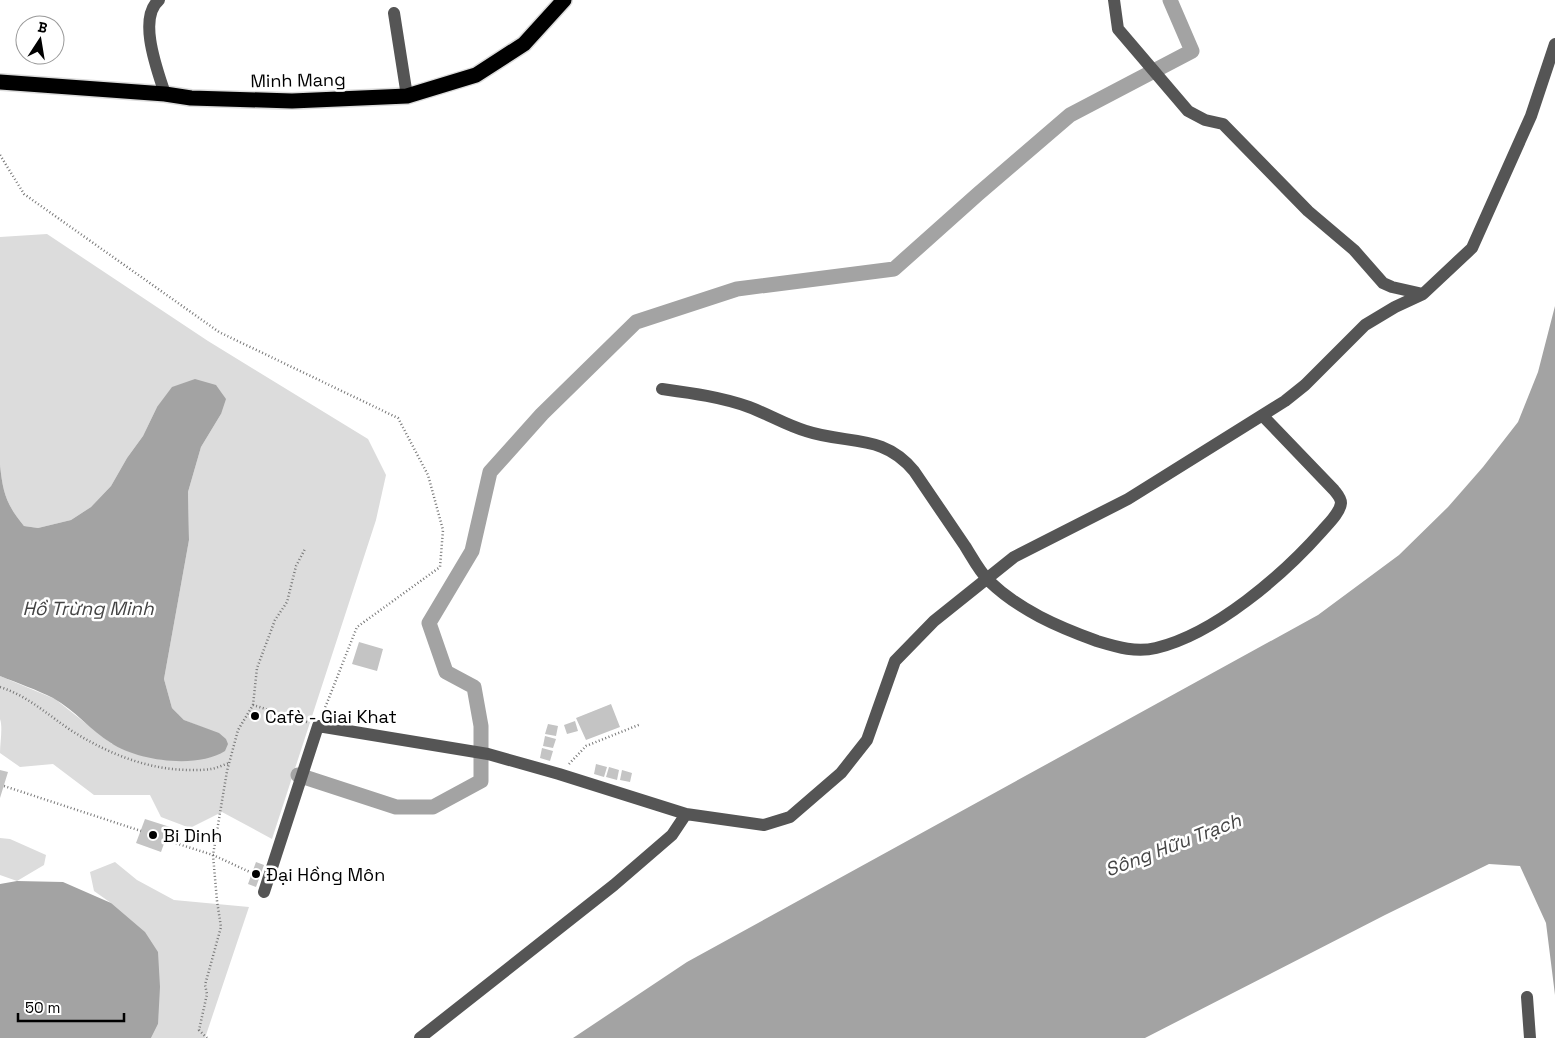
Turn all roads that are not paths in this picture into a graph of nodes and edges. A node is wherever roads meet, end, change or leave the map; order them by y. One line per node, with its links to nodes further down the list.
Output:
1 (159, 0): 7 (street)
2 (564, 0): 8 (highway, Minh Mang)
3 (1114, 0): 9 (street)
4 (394, 13): 8 (street)
5 (1555, 44): 9 (street)
6 (0, 82): 7 (highway, Minh Mang)
7 (165, 94): 8 (highway, Minh Mang)
8 (407, 96)
9 (1423, 294): 11 (street)
10 (662, 389): 12 (street)
11 (1263, 416): 12 (street); 12 (street)
12 (987, 579): 13 (street)
13 (686, 814): 14 (street); 16 (street)
14 (264, 892)
15 (1527, 997): 17 (street)
16 (420, 1038)
17 (1530, 1038)

